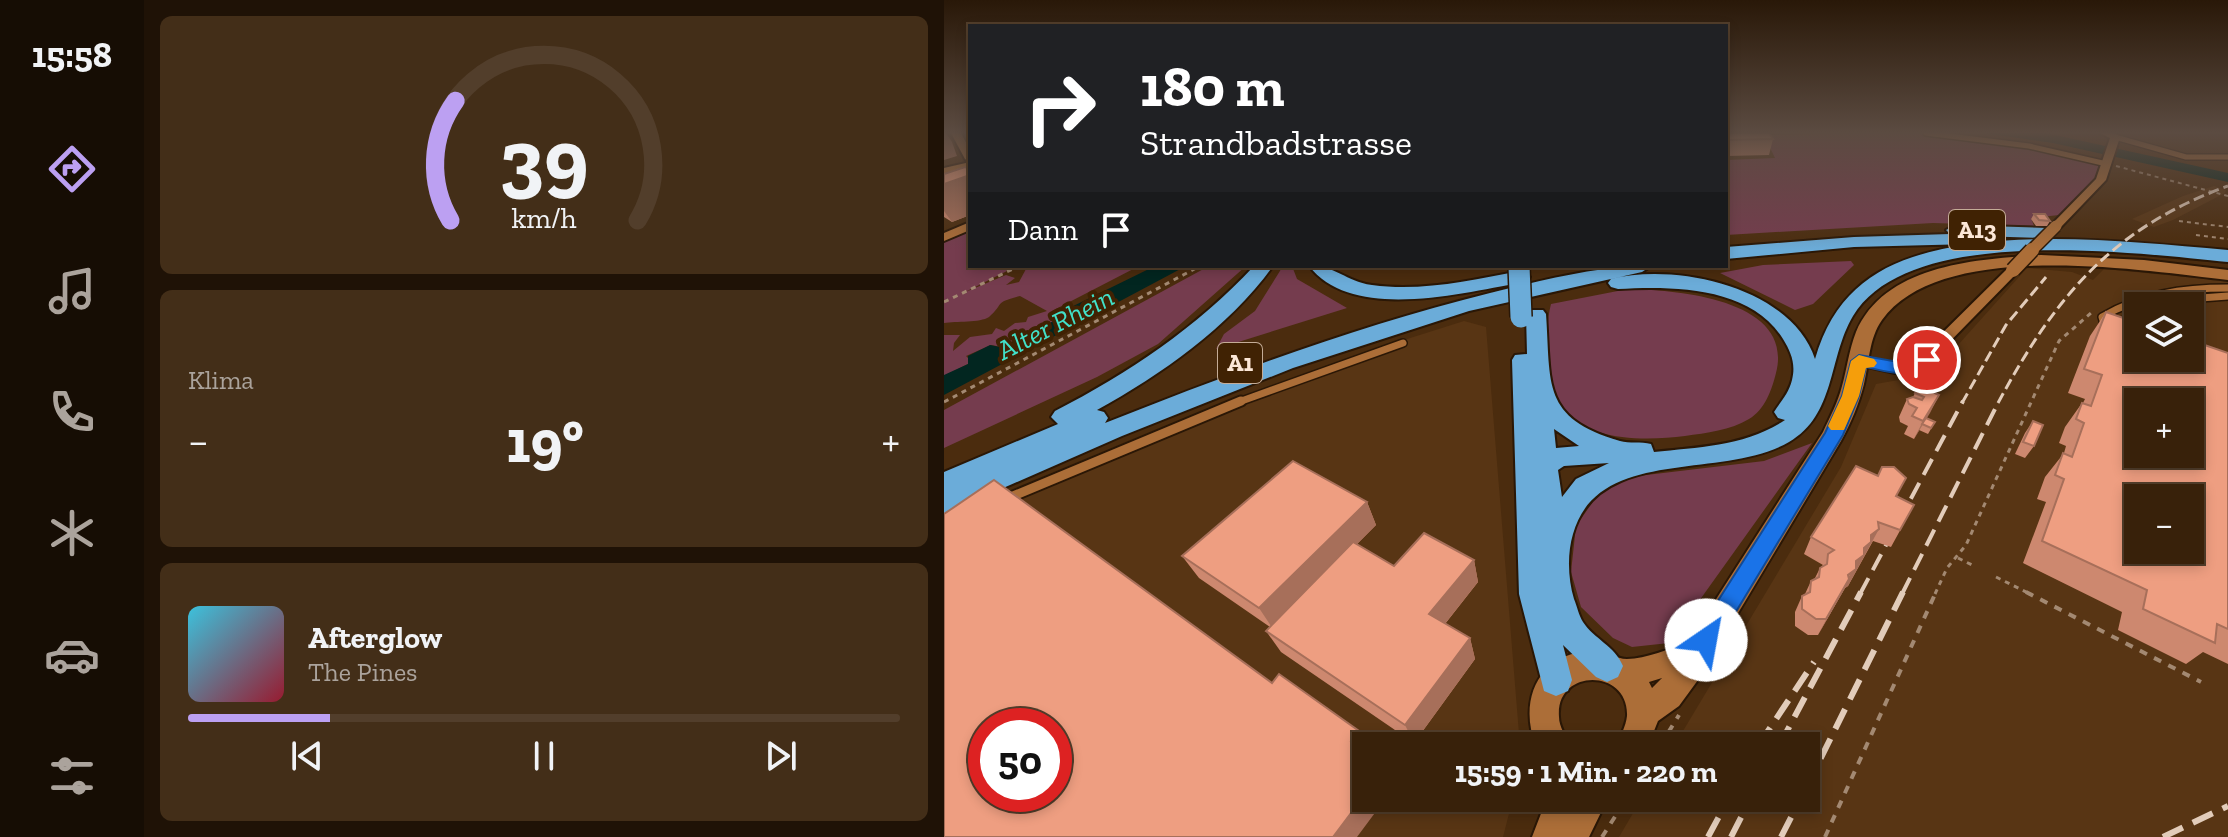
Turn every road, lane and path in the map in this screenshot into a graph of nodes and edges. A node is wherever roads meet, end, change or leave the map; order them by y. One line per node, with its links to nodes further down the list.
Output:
1 (2104, 172): 32 (street, bridge)
2 (2141, 172): 3 (path)
3 (2228, 196)
4 (2179, 221): 6 (path)
5 (968, 227): 8 (street)
6 (2228, 227)
7 (2196, 235): 9 (path)
8 (944, 237)
9 (2228, 239)
10 (1728, 243): 12 (highway, A13)
11 (2131, 247): 13 (highway, A13); 14 (highway, A13); 40 (highway, A13)
12 (2228, 248)
13 (1728, 253)
14 (2228, 256)
15 (1015, 268): 26 (path)
16 (1196, 268): 34 (path)
17 (1262, 268): 37 (highway, A1)
18 (1321, 268): 22 (highway)
19 (1577, 268): 22 (highway)
20 (1632, 268): 22 (highway)
21 (2228, 275): 32 (main road)
22 (1530, 288): 33 (highway); 35 (highway, A1); 36 (highway); 37 (highway, A1); 38 (highway, A1)
23 (2228, 288): 29 (lane)
24 (2228, 296): 25 (lane)
25 (2204, 298)
26 (944, 302)
27 (2097, 309): 41 (path)
28 (2124, 320): 29 (lane)
29 (2104, 324): 30 (lane)
30 (2113, 331)
31 (1403, 343): 39 (lane)
32 (1859, 361): 44 (main road)
33 (1542, 394): 35 (highway, A1); 36 (highway)
34 (944, 402)
35 (1626, 451): 36 (highway, A1)
36 (1533, 470): 40 (highway); 46 (highway)
37 (944, 480)
38 (944, 503)
39 (995, 504)
40 (1554, 550): 45 (highway)
41 (1958, 558): 42 (path); 57 (path)
42 (1972, 565)
43 (1996, 577): 47 (path)
44 (1696, 655): 45 (main road); 48 (main road)
45 (1616, 670): 46 (main road); 48 (main road)
46 (1556, 680): 49 (main road)
47 (2201, 682)
48 (1643, 713): 50 (main road)
49 (1546, 732)
50 (1639, 732)
51 (1561, 812): 54 (main road)
52 (1584, 812): 55 (main road)
53 (1618, 812): 56 (path)
54 (1549, 837)
55 (1571, 837)
56 (1602, 837)
57 (1825, 837)

